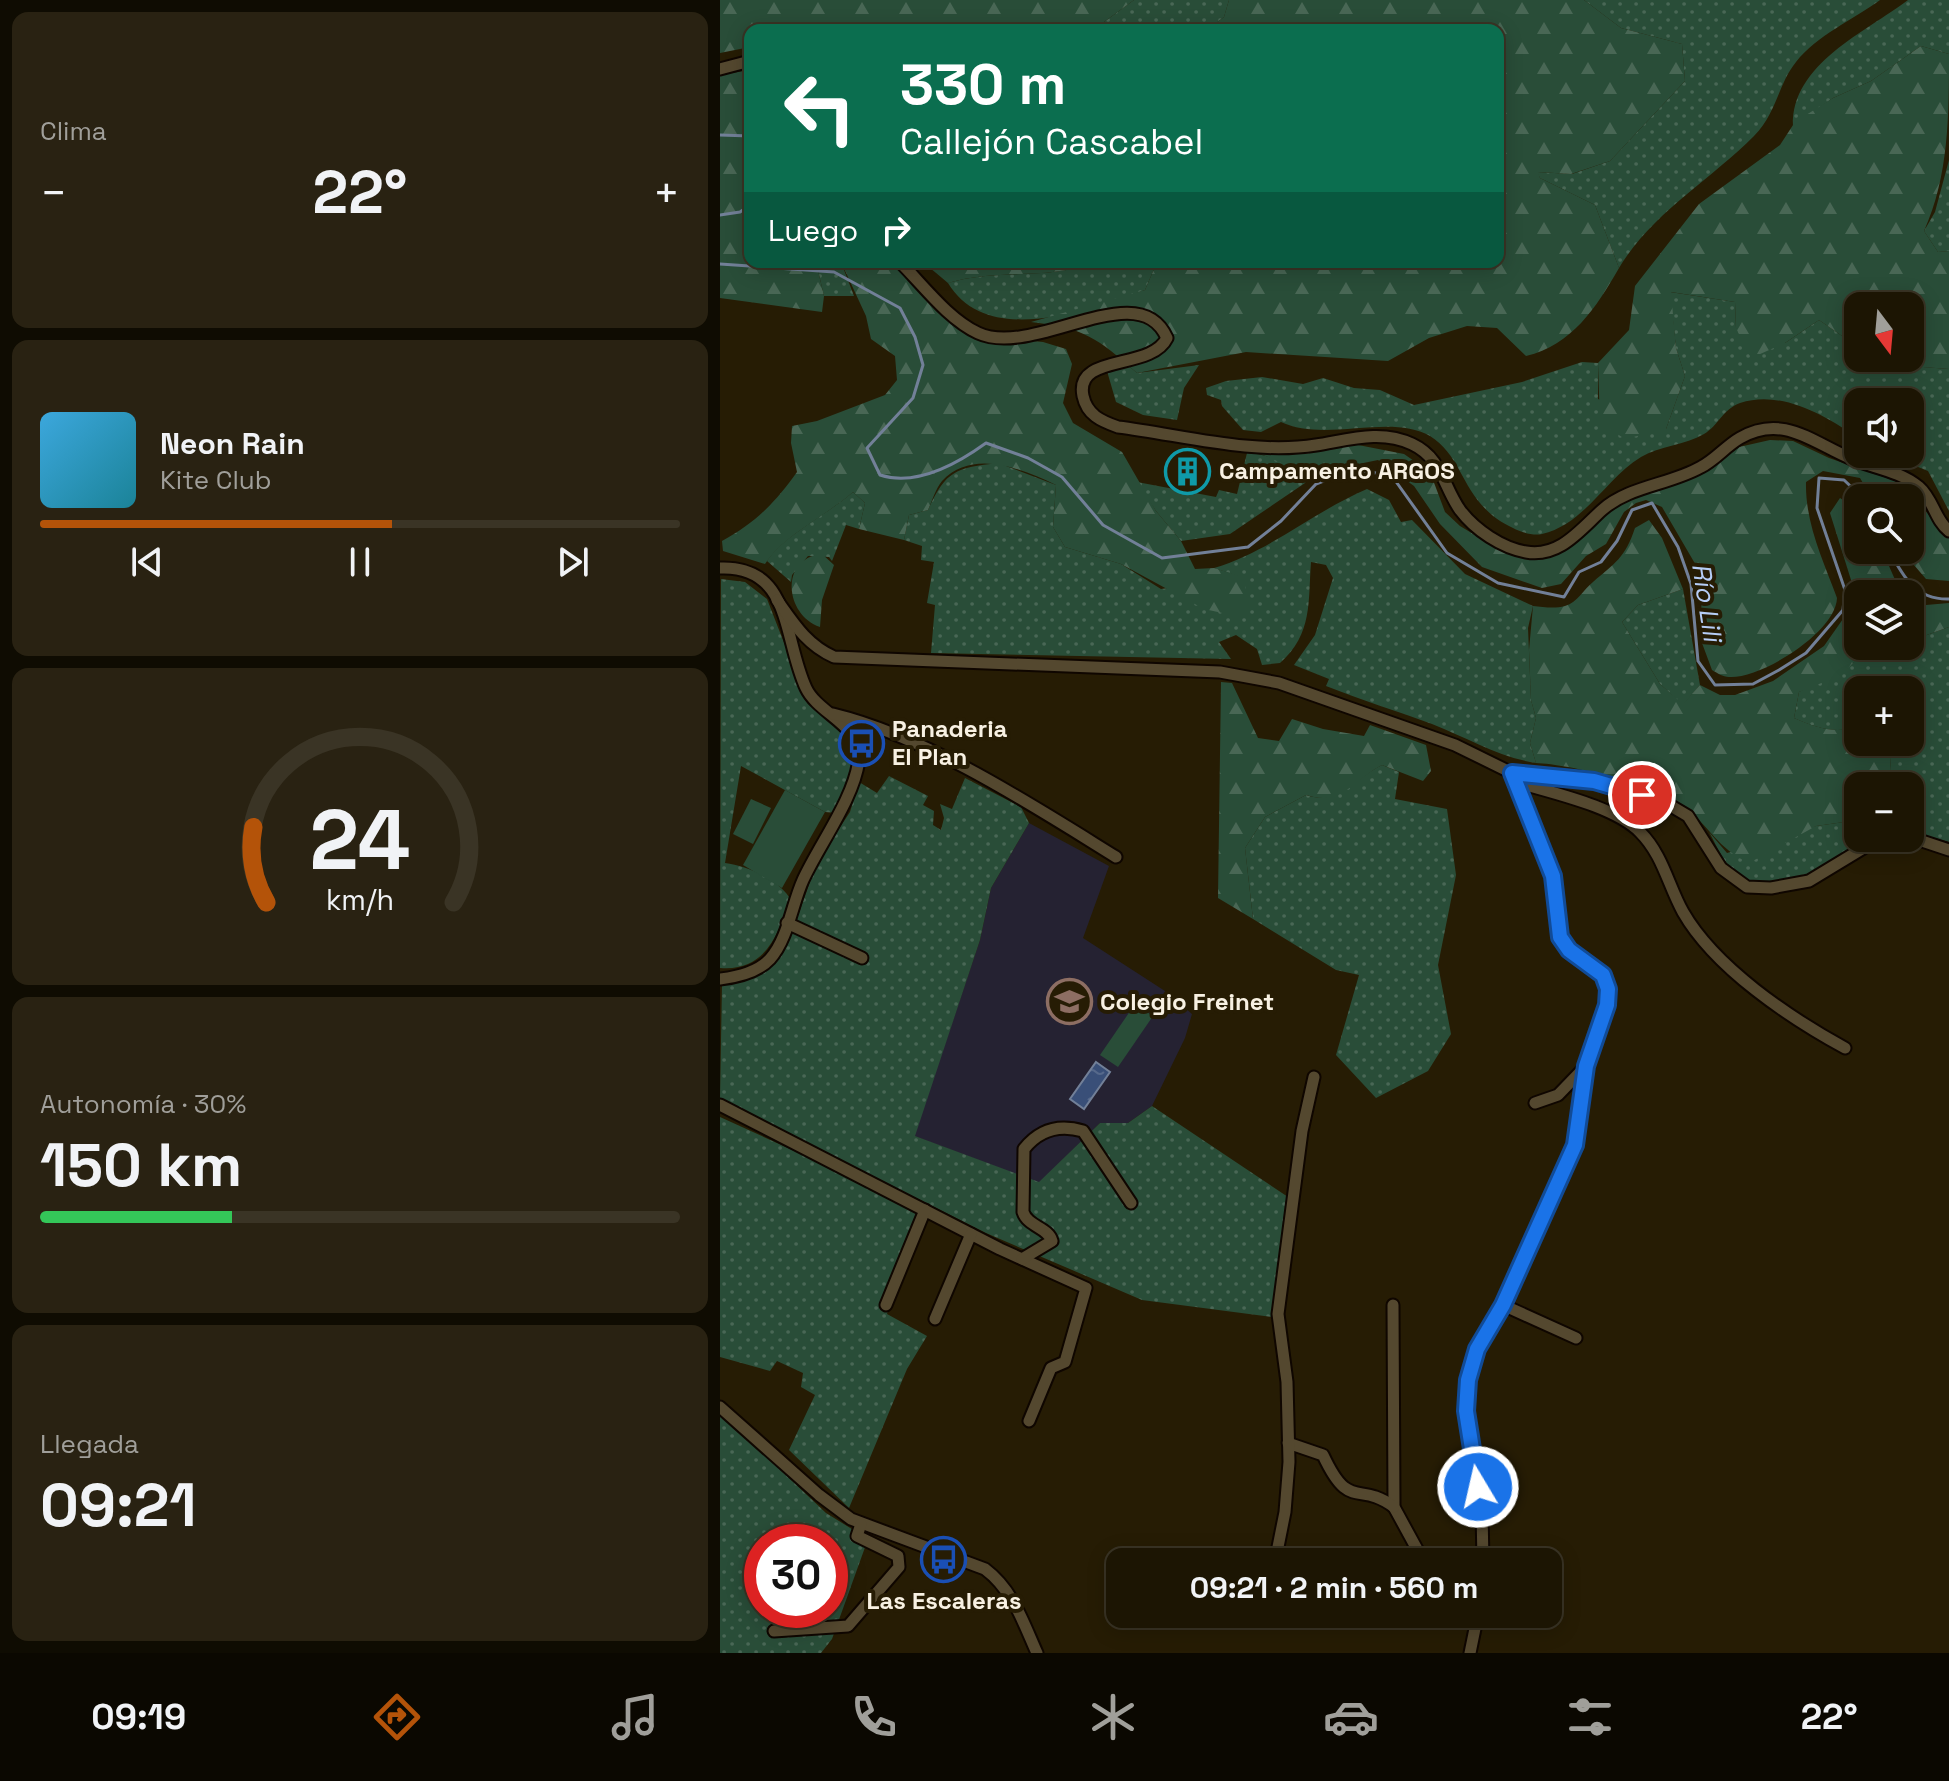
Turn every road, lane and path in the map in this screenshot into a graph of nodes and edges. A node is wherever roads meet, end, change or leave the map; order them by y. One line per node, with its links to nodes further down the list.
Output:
1 (744, 63): 2 (street)
2 (720, 69)
3 (906, 268): 4 (street)
4 (1949, 531)
5 (720, 568): 6 (street)
6 (777, 600): 7 (street); 8 (street)
7 (828, 713): 12 (street); 13 (street)
8 (1514, 778): 11 (street); 16 (street); 17 (street)
9 (1924, 842): 10 (street)
10 (1949, 850)
11 (1857, 852)
12 (1116, 857)
13 (787, 923): 14 (street); 15 (street)
14 (862, 958)
15 (720, 979)
16 (1845, 1048)
17 (1586, 1066): 19 (street); 27 (street)
18 (1314, 1077): 32 (street)
19 (1535, 1103)
20 (720, 1105): 22 (street)
21 (1131, 1203): 24 (street)
22 (925, 1210): 23 (street); 25 (street)
23 (971, 1234): 24 (street); 28 (street)
24 (1022, 1259): 31 (street)
25 (886, 1305)
26 (1393, 1305): 33 (street)
27 (1503, 1305): 29 (street); 37 (street)
28 (935, 1319)
29 (1576, 1338)
30 (720, 1407): 34 (street)
31 (1029, 1421)
32 (1288, 1443): 33 (street); 35 (street)
33 (1394, 1507): 36 (street)
34 (861, 1524): 39 (street); 40 (street)
35 (1277, 1548)
36 (1416, 1548)
37 (1483, 1548)
38 (1475, 1628): 41 (street)
39 (774, 1631)
40 (1037, 1653)
41 (1470, 1653)

